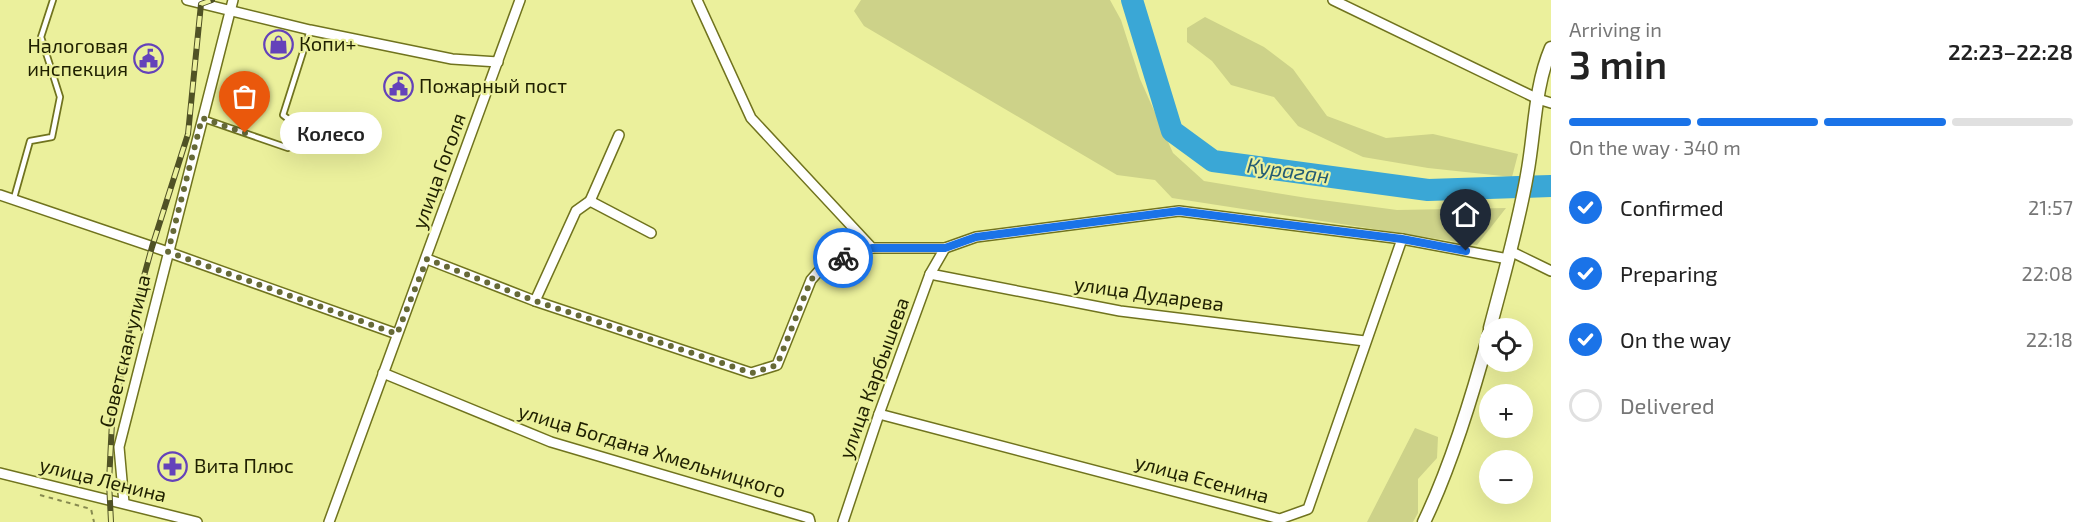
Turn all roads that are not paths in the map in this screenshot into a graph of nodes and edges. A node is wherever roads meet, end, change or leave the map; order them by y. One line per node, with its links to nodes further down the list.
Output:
1 (53, 0): 17 (lane)
2 (187, 0): 7 (street)
3 (233, 0): 8 (street, Советская улица)
4 (520, 0): 11 (street, улица Гоголя)
5 (697, 0): 21 (street)
6 (1333, 0): 12 (street)
7 (202, 2): 8 (street)
8 (230, 10): 9 (street); 14 (street, Советская улица)
9 (310, 30): 11 (street); 14 (lane)
10 (1551, 48): 12 (street)
11 (498, 62): 25 (street, улица Гоголя)
12 (1538, 99): 13 (street); 24 (street)
13 (1551, 103)
14 (202, 118): 23 (street, Советская улица)
15 (618, 135): 18 (street)
16 (0, 195): 17 (street)
17 (14, 198): 23 (street)
18 (591, 201): 19 (street); 28 (street)
19 (651, 233)
20 (1402, 239): 22 (street); 24 (street); 31 (street, улица Есенина)
21 (872, 248): 22 (street); 28 (street)
22 (945, 248): 27 (street, улица Карбышева)
23 (168, 252): 30 (street); 36 (street, Советская улица)
24 (1509, 255): 26 (street); 29 (street)
25 (427, 259): 28 (street); 30 (street, улица Гоголя)
26 (1551, 271)
27 (930, 274): 31 (street, улица Дударева); 34 (street, улица Карбышева)
28 (535, 301)
29 (1493, 318)
30 (397, 334): 33 (street, улица Гоголя)
31 (1365, 341): 34 (street, улица Есенина)
32 (1479, 372): 41 (street)
33 (382, 373): 38 (street, улица Гоголя); 39 (street, улица Богдана Хмельницкого)
34 (879, 414): 40 (street, улица Карбышева)
35 (0, 473): 36 (street, улица Ленина)
36 (124, 503): 37 (street, улица Ленина)
37 (197, 522)
38 (329, 522)
39 (810, 522)
40 (843, 522)
41 (1424, 522)

